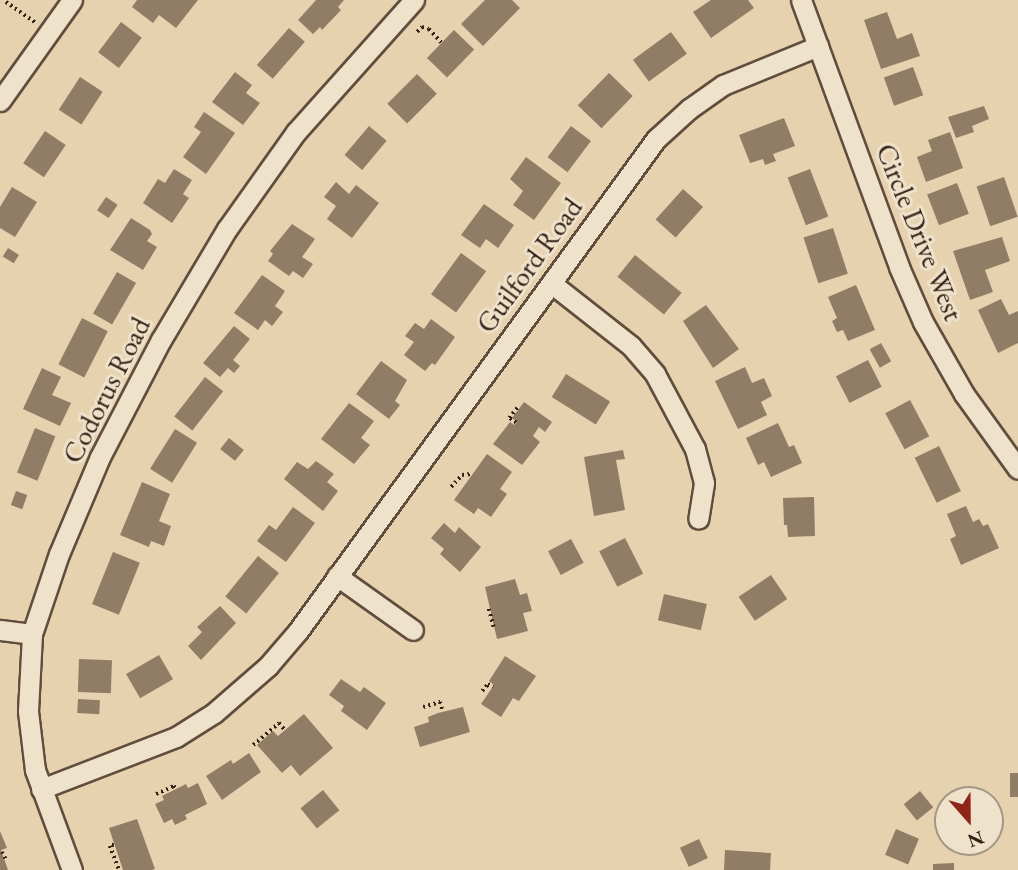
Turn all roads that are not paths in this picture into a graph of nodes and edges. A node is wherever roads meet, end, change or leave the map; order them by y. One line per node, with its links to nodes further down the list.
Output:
1 (72, 0): 5 (street)
2 (414, 0): 12 (street, Codorus Road)
3 (801, 0): 4 (street, Circle Drive West)
4 (818, 46): 6 (street, Guilford Road); 7 (street, Circle Drive West)
5 (2, 93)
6 (551, 283): 8 (street); 9 (street, Guilford Road)
7 (1018, 469)
8 (698, 519)
9 (338, 576): 11 (street); 13 (street, Guilford Road)
10 (0, 629): 12 (street)
11 (413, 631)
12 (32, 634): 13 (street, Codorus Road)
13 (41, 789): 14 (street, Codorus Road)
14 (72, 870)

